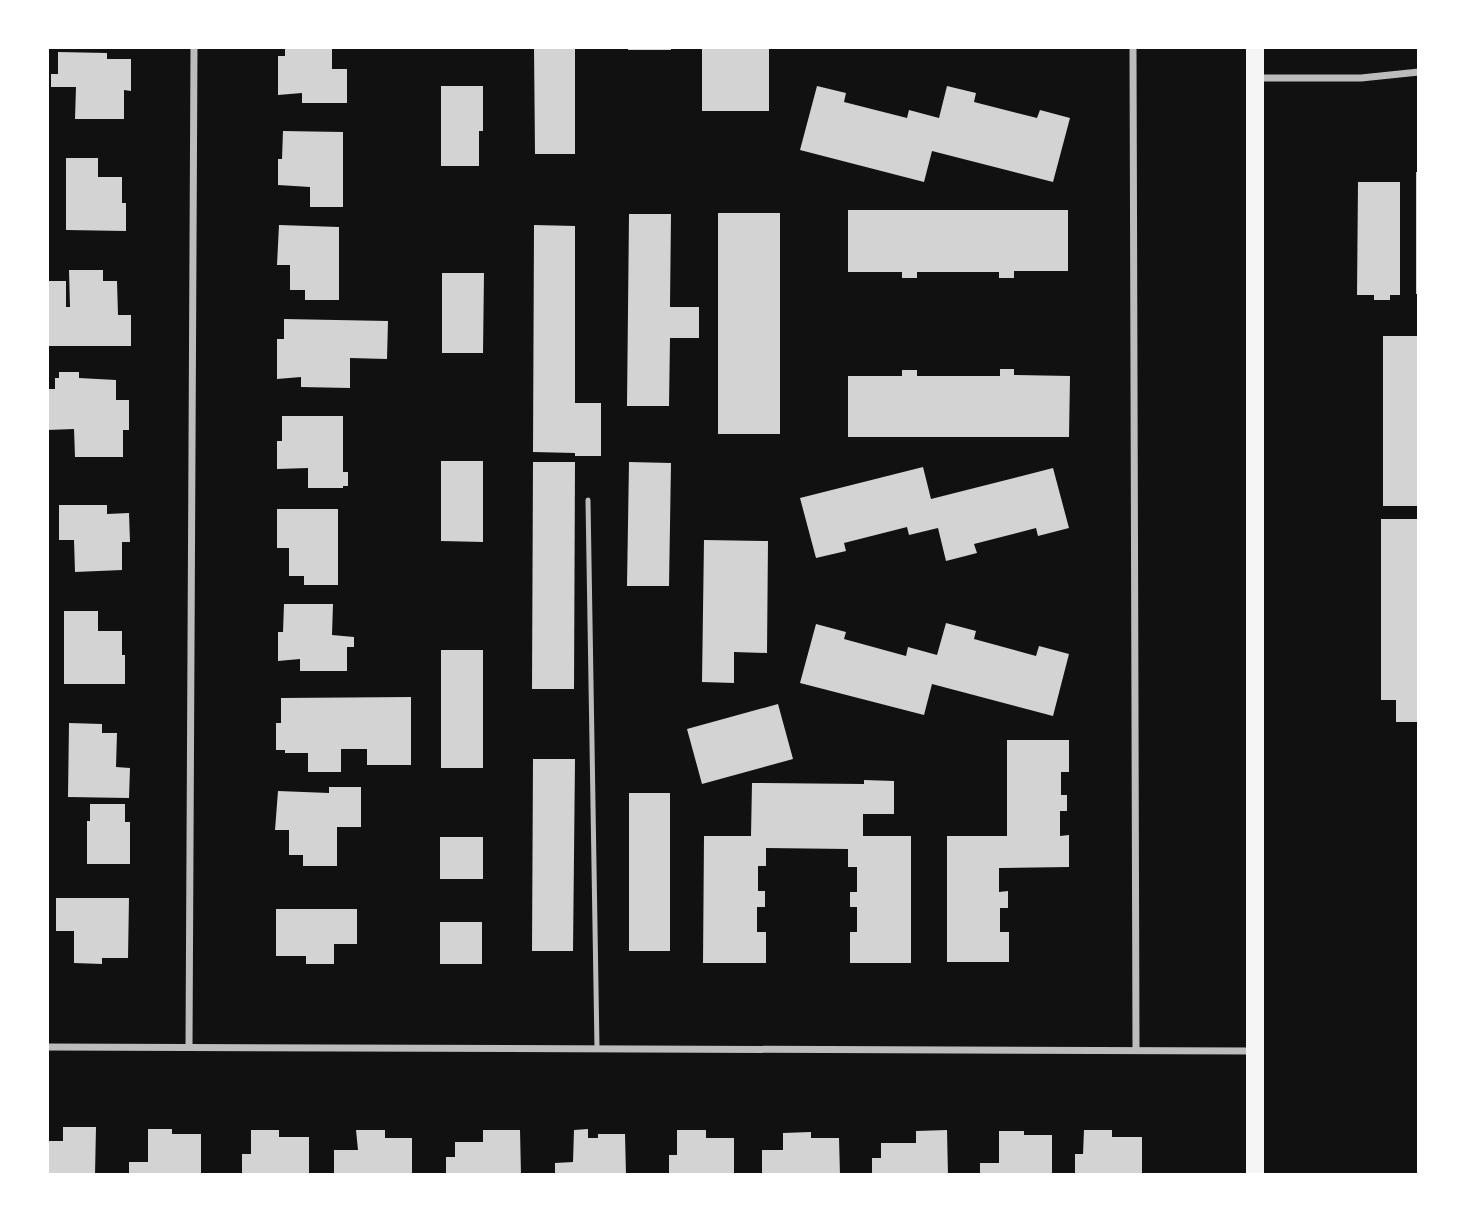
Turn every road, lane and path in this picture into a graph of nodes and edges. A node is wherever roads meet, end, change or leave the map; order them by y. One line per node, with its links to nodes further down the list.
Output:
1 (194, 47): 8 (street)
2 (1133, 47): 10 (street)
3 (1255, 47): 5 (main road)
4 (1419, 72): 5 (street)
5 (1255, 78): 11 (main road)
6 (588, 500): 9 (lane)
7 (47, 1047): 8 (street)
8 (189, 1047): 9 (street)
9 (597, 1048): 10 (street)
10 (1136, 1050): 11 (street)
11 (1255, 1051): 12 (main road)
12 (1255, 1175)

